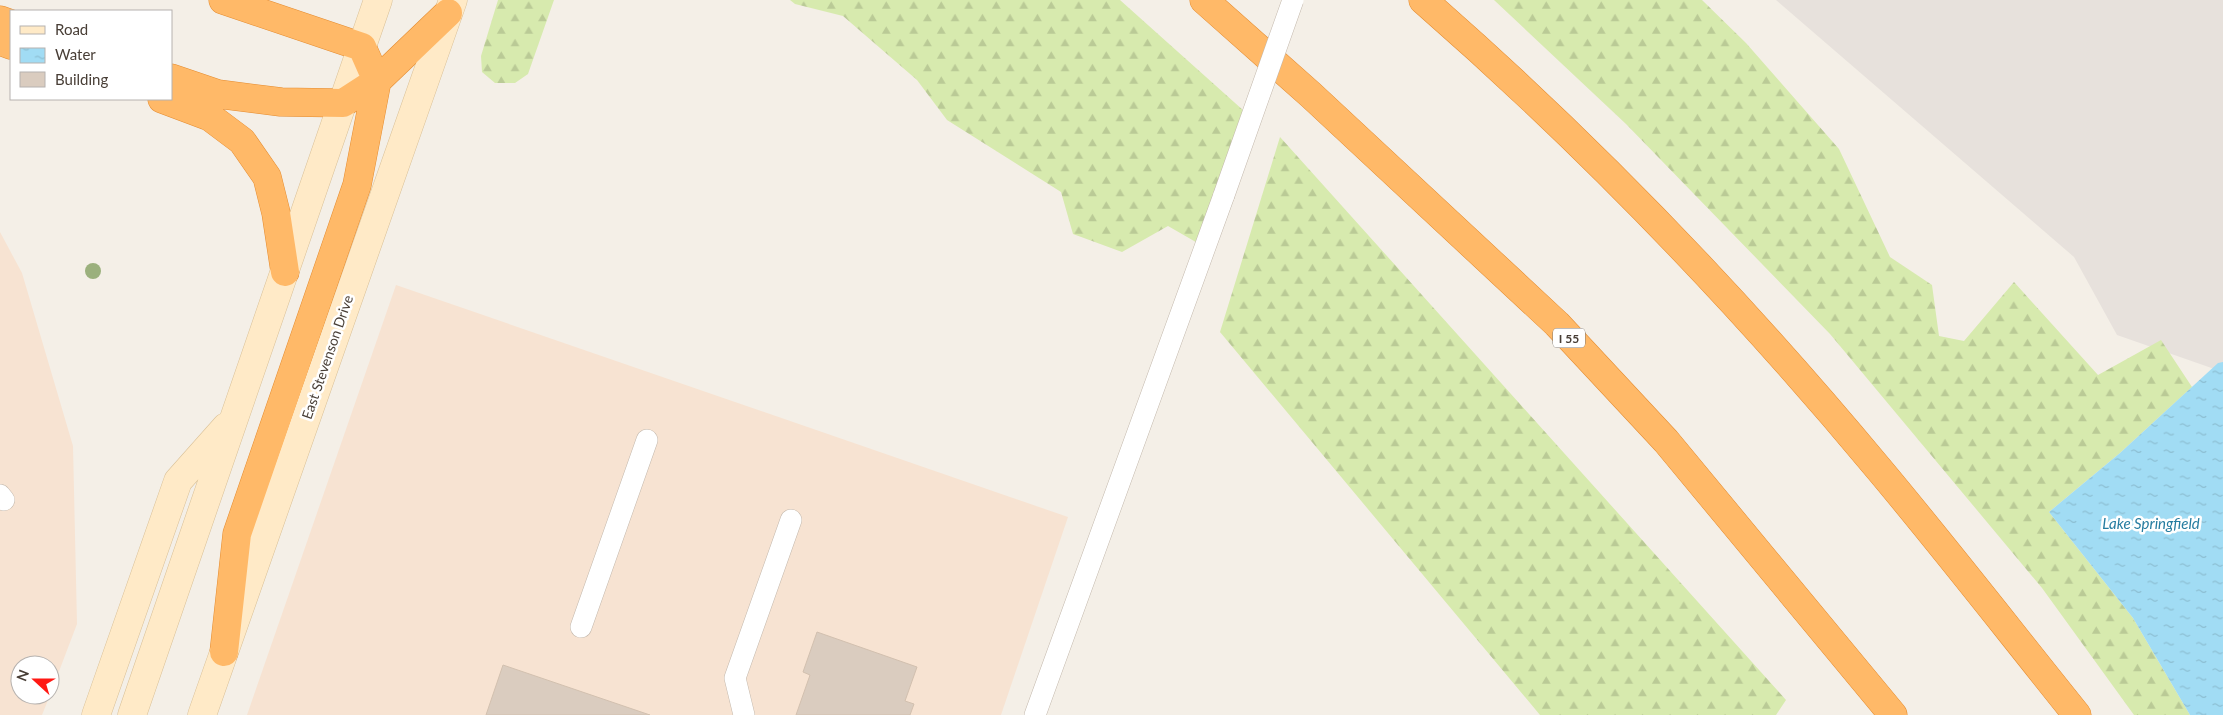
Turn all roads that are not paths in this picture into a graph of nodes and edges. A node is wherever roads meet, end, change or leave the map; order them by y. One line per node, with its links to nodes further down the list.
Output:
1 (223, 0): 7 (highway)
2 (378, 0): 7 (main road)
3 (1204, 0): 23 (highway, I 55)
4 (1293, 0): 22 (lane, bridge)
5 (1423, 0): 24 (highway)
6 (450, 7): 9 (highway); 17 (main road, East Stevenson Drive)
7 (362, 47): 9 (highway); 11 (main road)
8 (172, 78): 11 (highway)
9 (376, 81): 11 (highway); 17 (highway)
10 (165, 100): 12 (highway)
11 (343, 103): 12 (main road)
12 (285, 272): 13 (main road)
13 (234, 418): 18 (main road); 19 (main road)
14 (647, 440): 16 (lane)
15 (791, 520): 21 (lane)
16 (581, 627)
17 (224, 652): 20 (main road, East Stevenson Drive)
18 (96, 715)
19 (132, 715)
20 (202, 715)
21 (744, 715)
22 (1035, 715)
23 (1893, 715)
24 (2077, 715)

